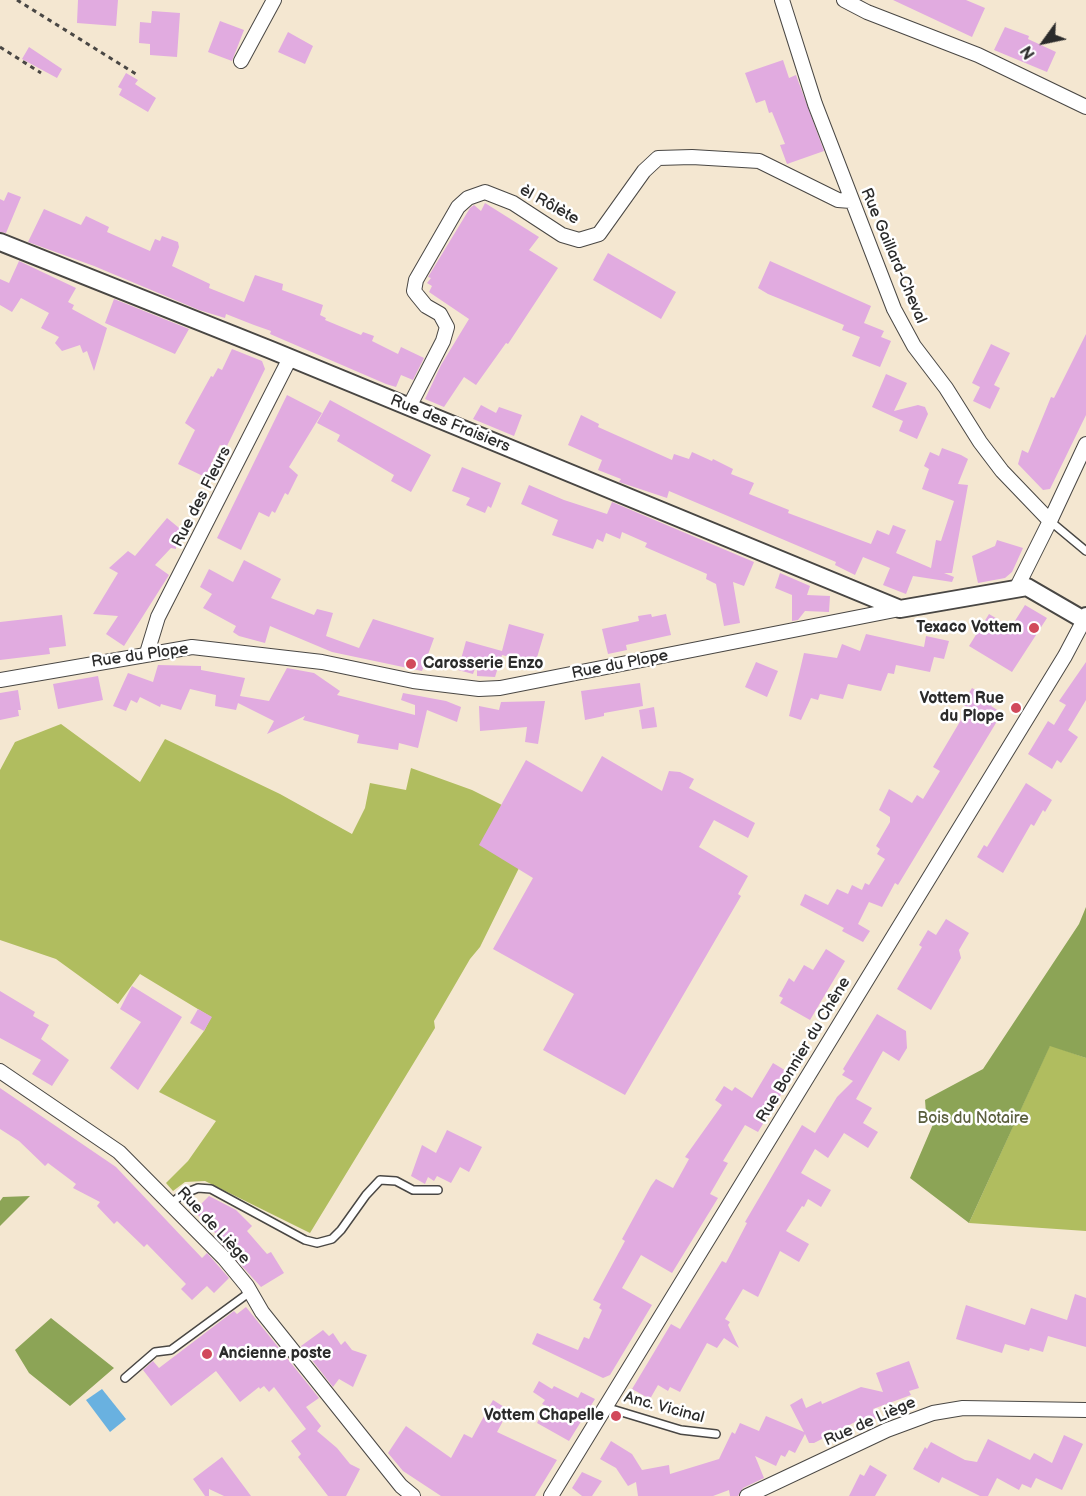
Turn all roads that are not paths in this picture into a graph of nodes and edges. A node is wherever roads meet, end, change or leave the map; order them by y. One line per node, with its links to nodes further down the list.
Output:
1 (274, 0): 4 (street)
2 (782, 0): 6 (street, Rue Gaillard-Cheval)
3 (844, 0): 5 (street)
4 (241, 61)
5 (1086, 107)
6 (851, 201): 9 (street, èl Rôlète); 11 (street, Rue Gaillard-Cheval)
7 (0, 242): 8 (street, Rue des Fraisiers)
8 (290, 358): 9 (street, Rue des Fraisiers); 16 (street, Rue des Fleurs)
9 (409, 407): 14 (street, Rue des Fraisiers)
10 (1086, 444): 11 (street)
11 (1050, 521): 12 (lane); 13 (street)
12 (1086, 551)
13 (1017, 587): 14 (street, Rue du Plope); 15 (street)
14 (900, 609): 16 (street, Rue du Plope)
15 (1085, 618): 23 (street, Rue Bonnier du Chêne)
16 (147, 653): 17 (street, Rue du Plope)
17 (0, 680)
18 (0, 1071): 20 (street, Rue de Liège)
19 (438, 1190): 20 (lane)
20 (170, 1204): 21 (street, Rue de Liège)
21 (250, 1292): 22 (lane); 26 (street, Rue de Liège)
22 (125, 1378)
23 (606, 1407): 25 (lane, Anc. Vicinal); 27 (street, Rue Bonnier du Chêne)
24 (1086, 1410): 28 (street, Rue de Liège)
25 (716, 1434)
26 (413, 1496)
27 (551, 1496)
28 (747, 1496)

